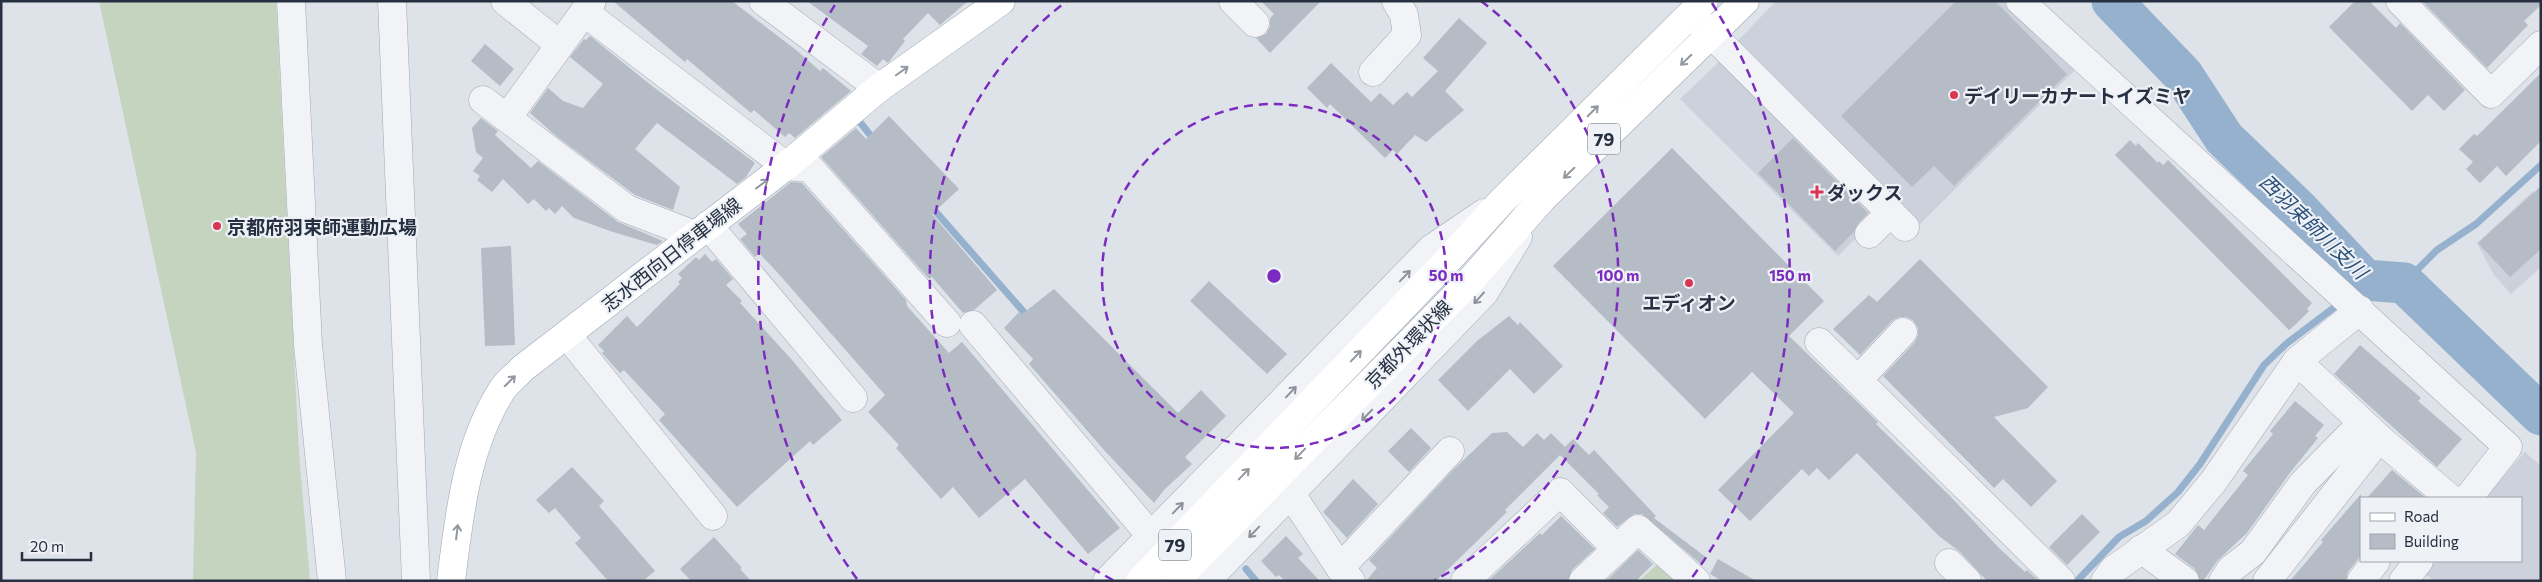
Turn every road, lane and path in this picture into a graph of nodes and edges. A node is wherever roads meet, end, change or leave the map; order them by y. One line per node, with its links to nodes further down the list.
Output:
1 (291, 1): 46 (street)
2 (392, 1): 47 (street)
3 (505, 1): 15 (street)
4 (763, 1): 18 (street)
5 (1233, 1): 13 (street)
6 (1396, 1): 17 (street)
7 (1745, 1): 14 (main road, 京都外環状線 / 79)
8 (2020, 1): 26 (street)
9 (2400, 1): 16 (street)
10 (996, 3): 18 (main road, 志水西向日停車場線, one-way to 10)
11 (588, 7): 15 (street); 21 (street)
12 (1698, 8): 14 (street); 23 (main road, 京都外環状線 / 79, one-way to 12)
13 (1256, 23)
14 (1712, 35): 22 (main road, 京都外環状線 / 79, one-way to 22); 25 (street)
15 (560, 45): 20 (street)
16 (2541, 45)
17 (1373, 72)
18 (878, 88): 21 (main road, 志水西向日停車場線)
19 (483, 100): 20 (street)
20 (507, 118): 24 (street)
21 (786, 166): 24 (main road, 志水西向日停車場線, one-way to 21); 40 (street)
22 (1543, 198): 35 (street, one-way to 35); 39 (main road, 京都外環状線 / 79, one-way to 39)
23 (1502, 201): 39 (main road, 京都外環状線 / 79, one-way to 23); 40 (street, one-way to 23)
24 (701, 230): 28 (main road, 志水西向日停車場線); 32 (street)
25 (1869, 234)
26 (2352, 302): 30 (street); 37 (street)
27 (1903, 332): 31 (street)
28 (567, 335): 38 (street); 48 (main road, 志水西向日停車場線, one-way to 28)
29 (1819, 342): 31 (street)
30 (2297, 361): 33 (street); 41 (street)
31 (1858, 380): 56 (street)
32 (853, 398)
33 (2371, 430): 36 (street); 59 (street); 60 (street)
34 (1450, 451): 45 (street)
35 (1291, 494): 45 (street); 52 (street, one-way to 52)
36 (2449, 497)
37 (2469, 497)
38 (713, 516)
39 (1219, 518): 50 (main road, 京都外環状線 / 79); 51 (main road, 京都外環状線 / 79)
40 (1151, 536): 49 (street)
41 (2141, 549): 57 (street); 58 (street)
42 (1617, 550): 53 (street); 54 (street); 55 (street)
43 (2375, 562): 61 (street)
44 (2418, 562): 62 (street)
45 (1346, 574)
46 (332, 581)
47 (416, 581)
48 (451, 581)
49 (1107, 581)
50 (1140, 581)
51 (1175, 581)
52 (1206, 581)
53 (1465, 581)
54 (1583, 581)
55 (1696, 581)
56 (2062, 581)
57 (2105, 581)
58 (2185, 581)
59 (2224, 581)
60 (2267, 581)
61 (2361, 581)
62 (2403, 581)

